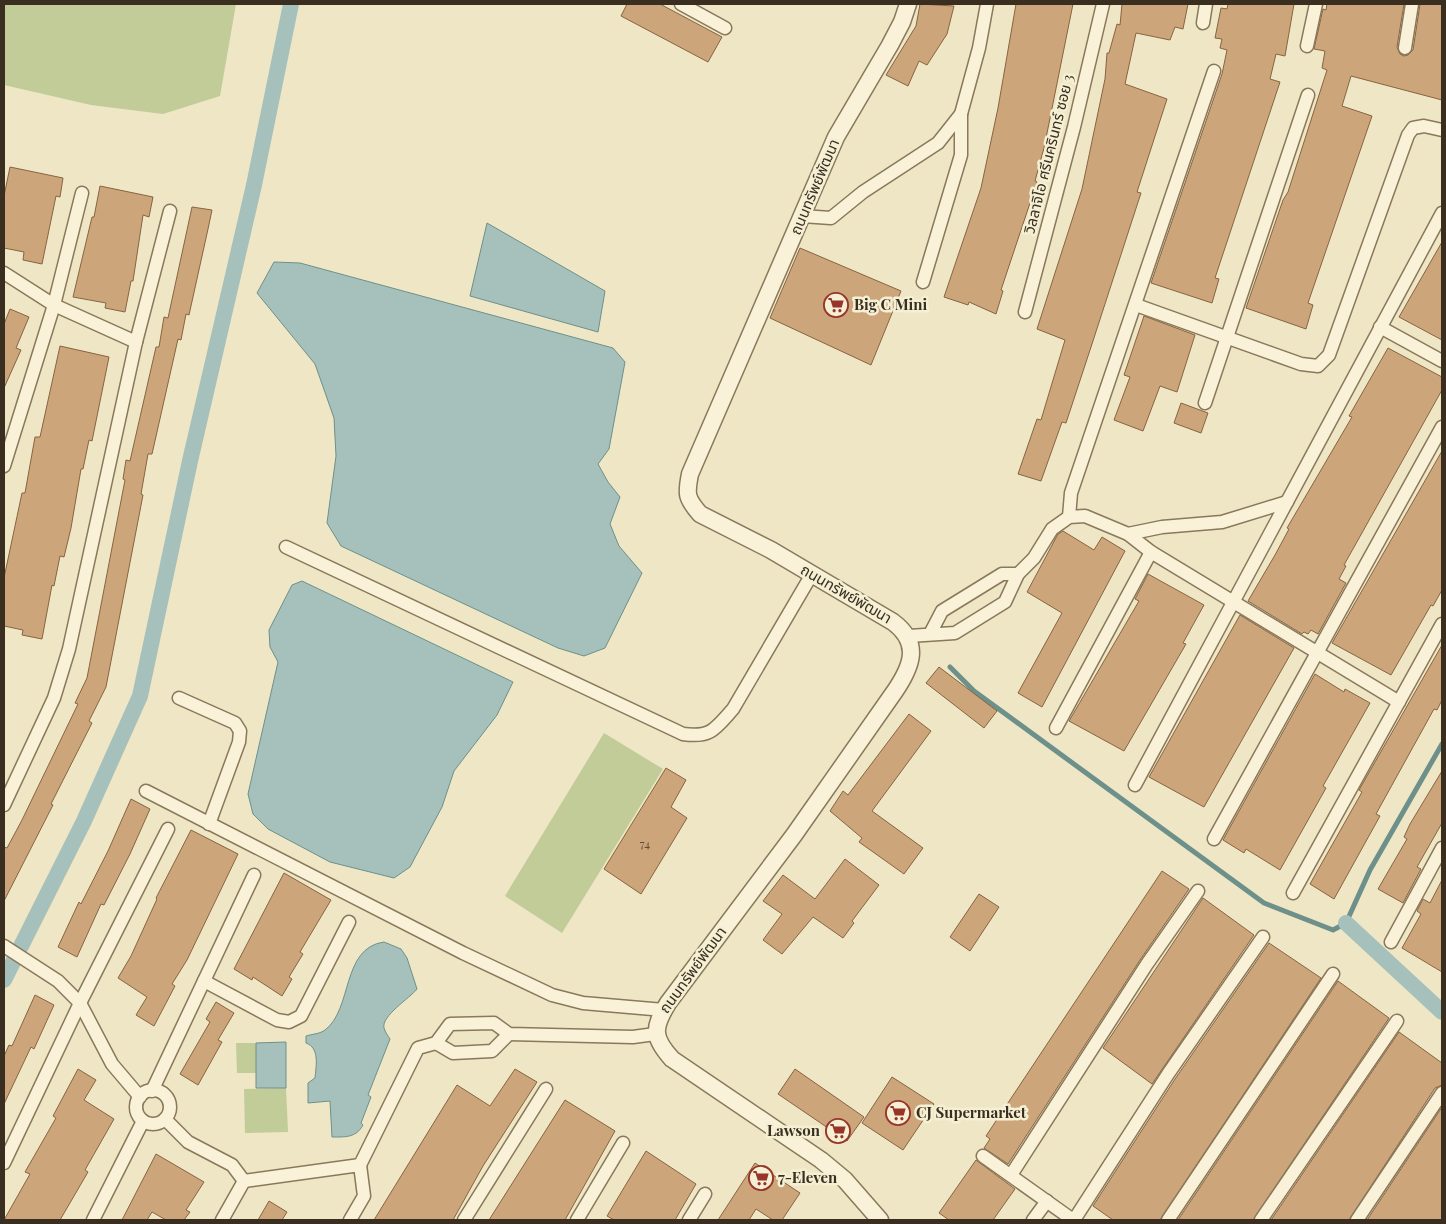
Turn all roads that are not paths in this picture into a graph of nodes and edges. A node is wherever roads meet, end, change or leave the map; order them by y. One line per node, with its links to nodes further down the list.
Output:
1 (681, 4): 9 (street)
2 (908, 4): 19 (street, ถนนทรัพย์พัฒนา)
3 (987, 4): 14 (street)
4 (1103, 4): 24 (street, วิลลาจิโอ ศรีนครินทร์ ซอย 3)
5 (1206, 4): 8 (street)
6 (1316, 4): 10 (street)
7 (1412, 4): 11 (street)
8 (1203, 23)
9 (725, 28)
10 (1307, 46)
11 (1405, 48)
12 (1214, 71): 23 (street)
13 (1308, 95): 26 (street)
14 (961, 114): 19 (street); 21 (street)
15 (1442, 130): 26 (street)
16 (82, 193): 22 (street)
17 (170, 211): 27 (street)
18 (1442, 213): 25 (street)
19 (802, 216): 37 (street, ถนนทรัพย์พัฒนา)
20 (4, 273): 22 (street)
21 (923, 282)
22 (54, 305): 27 (street); 31 (street)
23 (1136, 305): 26 (street); 33 (street)
24 (1026, 312)
25 (1380, 328): 28 (street); 32 (street)
26 (1227, 338): 29 (street)
27 (136, 342): 49 (street)
28 (1442, 361)
29 (1205, 403)
30 (1442, 427): 43 (street)
31 (4, 466)
32 (1287, 502): 34 (street); 39 (street)
33 (1069, 517): 34 (street); 38 (street)
34 (1128, 534): 36 (street)
35 (286, 547): 37 (street)
36 (1150, 552): 39 (street); 46 (street)
37 (812, 574): 42 (street, ถนนทรัพย์พัฒนา)
38 (1018, 574): 41 (street); 41 (street)
39 (1233, 602): 43 (street); 47 (street)
40 (1442, 624): 45 (street)
41 (930, 634): 42 (street)
42 (909, 636): 64 (street, ถนนทรัพย์พัฒนา)
43 (1317, 652): 45 (street); 52 (street)
44 (179, 698): 50 (street)
45 (1399, 702): 56 (street)
46 (1056, 728)
47 (1135, 785)
48 (146, 792): 50 (street)
49 (4, 805)
50 (209, 824): 64 (street)
51 (168, 829): 63 (street)
52 (1214, 839)
53 (1442, 848): 59 (street)
54 (254, 875): 62 (street)
55 (1198, 890): 79 (street)
56 (1292, 893)
57 (349, 922): 62 (street)
58 (1263, 937): 91 (street)
59 (1391, 942)
60 (4, 946): 63 (street)
61 (1333, 974): 92 (street)
62 (204, 981): 70 (street)
63 (80, 1003): 72 (street); 77 (street)
64 (664, 1010): 67 (street, ถนนทรัพย์พัฒนา)
65 (1396, 1021): 93 (street)
66 (509, 1034): 67 (street); 68 (street); 68 (street)
67 (655, 1034): 89 (street)
68 (436, 1043): 78 (street)
69 (546, 1089): 86 (street)
70 (152, 1090): 72 (street); 73 (street)
71 (1442, 1093): 94 (street)
72 (140, 1096): 74 (street)
73 (165, 1119): 74 (street); 80 (street)
74 (143, 1121): 83 (street)
75 (623, 1143): 87 (street)
76 (984, 1156): 79 (street)
77 (4, 1163)
78 (360, 1165): 80 (street); 85 (street)
79 (1011, 1175): 82 (street)
80 (244, 1181): 84 (street)
81 (705, 1194): 88 (street)
82 (1046, 1201): 90 (street); 91 (street)
83 (93, 1220)
84 (222, 1220)
85 (350, 1220)
86 (464, 1220)
87 (577, 1220)
88 (689, 1220)
89 (880, 1220)
90 (1033, 1220)
91 (1073, 1220)
92 (1168, 1220)
93 (1261, 1220)
94 (1357, 1220)

